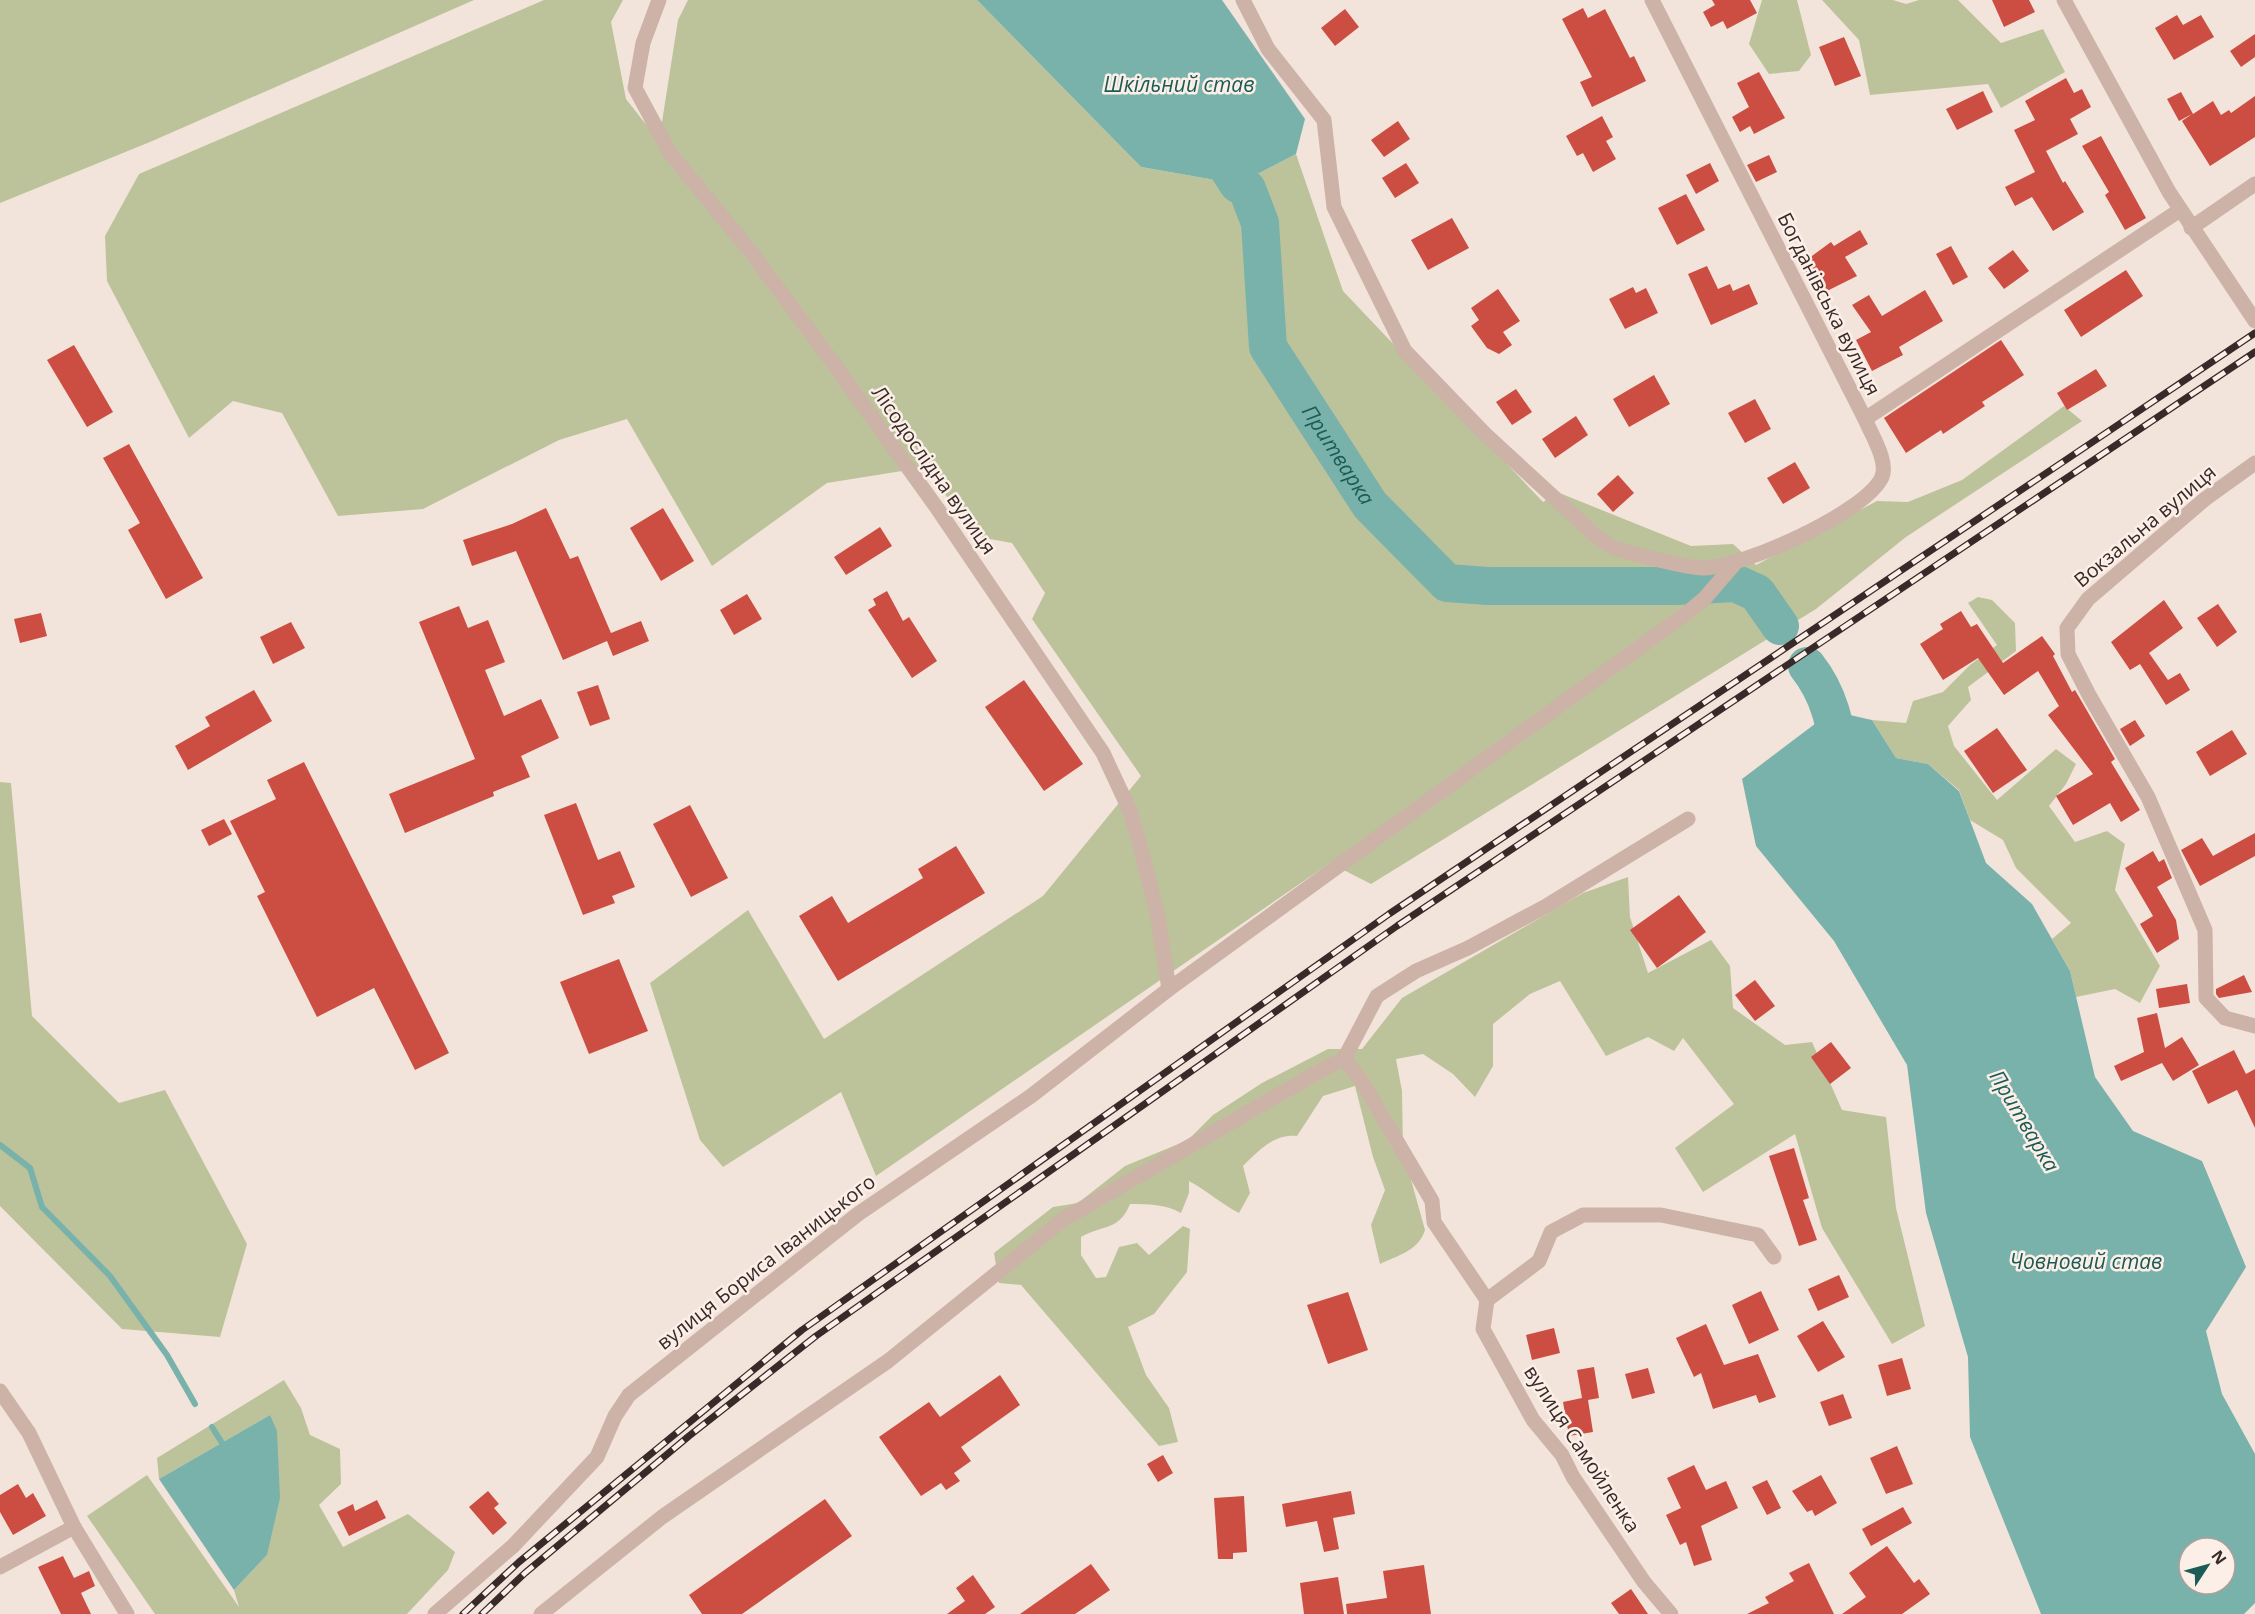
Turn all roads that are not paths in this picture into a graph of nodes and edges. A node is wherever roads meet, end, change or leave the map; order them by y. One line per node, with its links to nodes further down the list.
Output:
1 (658, 0): 13 (street, Лісодослідна вулиця)
2 (1243, 0): 11 (street)
3 (1652, 0): 9 (street, Богданівська вулиця)
4 (2064, 0): 6 (street)
5 (2255, 184): 7 (street)
6 (2180, 210): 7 (street); 9 (street, Богданівська вулиця)
7 (2191, 228): 8 (street)
8 (2255, 321)
9 (1865, 419): 11 (street)
10 (2255, 463): 14 (street, Вокзальна вулиця)
11 (1731, 567): 13 (street, вулиця Бориса Іваницького)
12 (1688, 819): 15 (street)
13 (1169, 989): 22 (street, вулиця Бориса Іваницького)
14 (2255, 1026)
15 (1344, 1059): 17 (street); 23 (street)
16 (1774, 1257): 17 (street)
17 (1487, 1300): 24 (street, вулиця Самойленка)
18 (0, 1391): 19 (street)
19 (74, 1527): 20 (street); 21 (street)
20 (0, 1567)
21 (127, 1614)
22 (435, 1614)
23 (541, 1614)
24 (1671, 1614)

